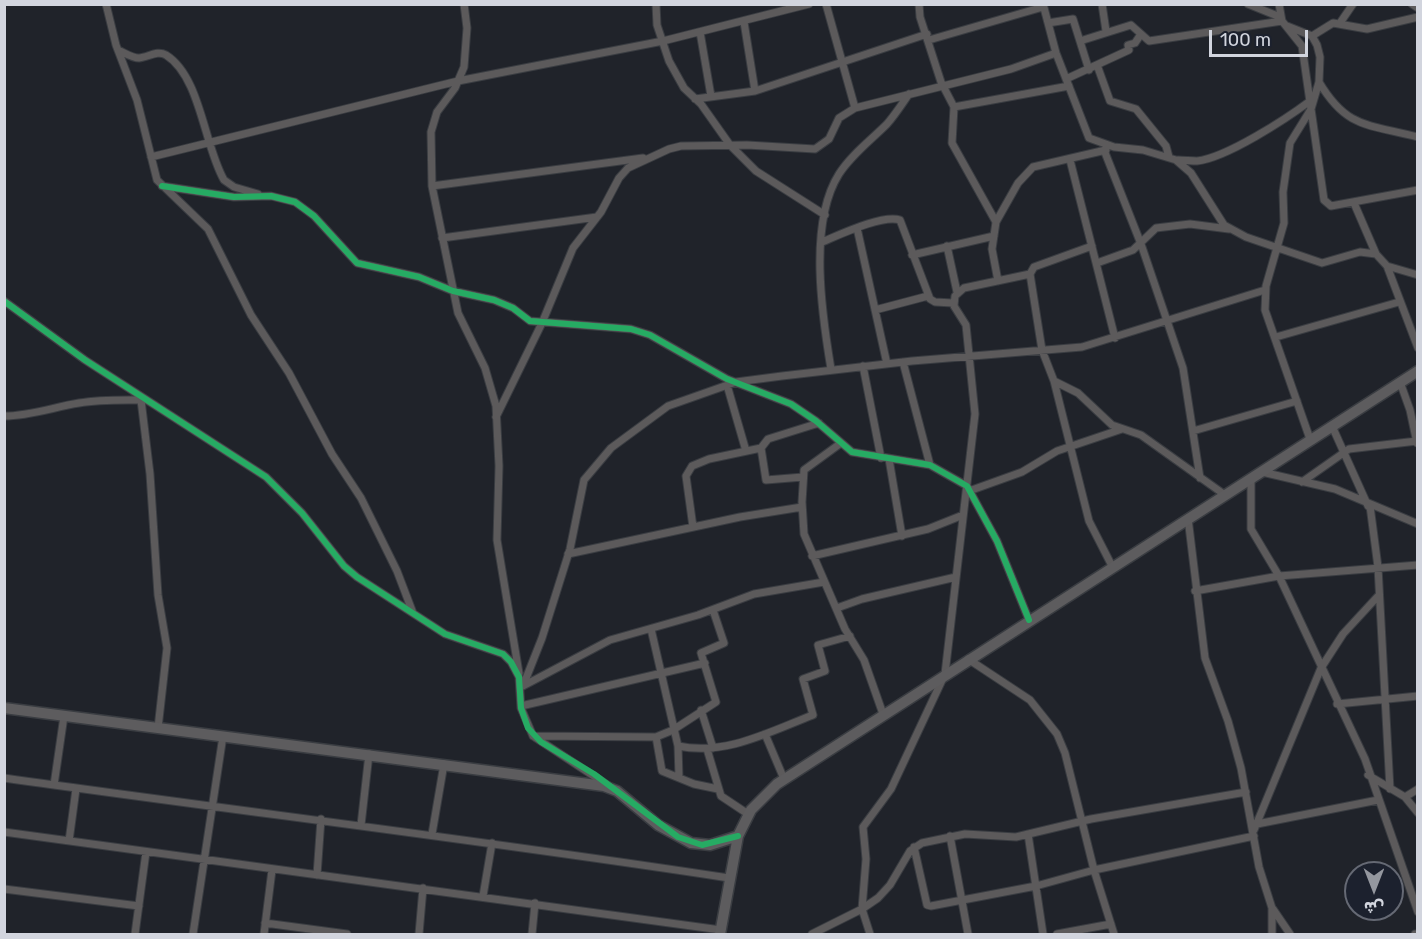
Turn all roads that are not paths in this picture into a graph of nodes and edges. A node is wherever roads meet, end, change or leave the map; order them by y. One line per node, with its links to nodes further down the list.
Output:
1 (106, 4): 27 (street)
2 (464, 4): 32 (street)
3 (656, 4): 25 (street)
4 (809, 4): 13 (street)
5 (826, 4): 29 (street)
6 (919, 4): 24 (street)
7 (1102, 4): 20 (street)
8 (1248, 4): 17 (street)
9 (1279, 4): 17 (street)
10 (1353, 4): 19 (street)
11 (1412, 4): 14 (street)
12 (1043, 6): 18 (street); 24 (street)
13 (779, 8): 16 (street)
14 (1418, 8)
15 (1418, 17): 19 (street)
16 (744, 22): 21 (street); 36 (street)
17 (1283, 22): 22 (street); 23 (street); 40 (street)
18 (1048, 23): 26 (street); 28 (street)
19 (1340, 23): 23 (street)
20 (1106, 31): 22 (street); 26 (street)
21 (700, 32): 25 (street); 38 (street)
22 (1141, 34): 30 (street)
23 (1312, 36): 34 (street)
24 (928, 37): 29 (street); 35 (street)
25 (663, 41): 32 (street); 39 (street)
26 (1080, 41): 31 (street)
27 (118, 50): 44 (street); 48 (street)
28 (1056, 53): 33 (street); 35 (street)
29 (843, 61): 36 (street); 42 (street)
30 (1097, 66): 31 (street); 50 (street)
31 (1089, 70): 33 (street)
32 (459, 81): 44 (street); 53 (street)
33 (1067, 82): 41 (street); 46 (street)
34 (1319, 82): 40 (street); 43 (street)
35 (942, 85): 37 (street); 41 (street)
36 (755, 90): 38 (street)
37 (909, 94): 42 (street); 57 (street)
38 (711, 96): 39 (street)
39 (695, 99): 45 (street)
40 (1311, 105): 50 (street); 56 (street); 68 (street)
41 (954, 107): 59 (street)
42 (855, 108): 45 (street)
43 (1418, 137)
44 (209, 141): 48 (street); 55 (street)
45 (730, 145): 49 (street); 57 (street)
46 (1114, 147): 47 (street); 50 (street)
47 (1104, 150): 51 (street); 65 (street)
48 (151, 157): 52 (street)
49 (649, 158): 53 (street); 58 (street)
50 (1173, 158): 61 (street)
51 (1070, 160): 59 (street); 67 (street)
52 (162, 186): 55 (street); 144 (street)
53 (432, 186): 63 (street)
54 (1418, 190): 56 (street)
55 (263, 195): 77 (street)
56 (1354, 203): 69 (street)
57 (825, 215): 64 (street)
58 (597, 217): 63 (street); 85 (street)
59 (996, 222): 62 (street)
60 (857, 228): 64 (street); 70 (street); 83 (street)
61 (1230, 229): 65 (street); 68 (street)
62 (994, 236): 66 (street); 75 (street)
63 (442, 238): 77 (street)
64 (822, 242): 94 (street)
65 (1141, 244): 71 (street); 84 (street)
66 (947, 246): 70 (street); 78 (street)
67 (1092, 246): 71 (street); 73 (street)
68 (1277, 247): 69 (street); 76 (street)
69 (1376, 254): 72 (street)
70 (912, 255): 79 (street)
71 (1097, 263): 87 (street)
72 (1387, 266): 74 (street); 81 (street)
73 (1030, 274): 75 (street); 89 (street)
74 (1418, 275)
75 (998, 281): 78 (street)
76 (1265, 290): 84 (street); 86 (street)
77 (453, 291): 85 (street); 104 (street)
78 (957, 292): 82 (street)
79 (928, 296): 82 (street); 83 (street)
80 (4, 301): 100 (street)
81 (1399, 302): 86 (street); 88 (street)
82 (953, 303): 90 (street)
83 (875, 310): 92 (street)
84 (1166, 322): 87 (street); 108 (street)
85 (542, 323): 97 (street); 104 (street)
86 (1275, 337): 101 (street)
87 (1115, 338): 89 (street)
88 (1418, 348)
89 (1042, 350): 90 (street); 96 (street)
90 (970, 357): 91 (street); 123 (street)
91 (903, 362): 92 (street); 118 (street)
92 (886, 364): 93 (street)
93 (862, 366): 94 (street); 116 (street)
94 (831, 369): 97 (street)
95 (1418, 371): 98 (street)
96 (1054, 381): 107 (street); 112 (street)
97 (736, 382): 99 (street); 105 (street)
98 (1400, 382): 102 (street); 106 (street)
99 (727, 385): 114 (street); 132 (street)
100 (144, 400): 103 (street); 144 (street); 163 (street)
101 (1297, 401): 108 (street); 109 (street)
102 (1414, 411): 111 (street)
103 (4, 416)
104 (496, 417): 153 (street)
105 (819, 423): 110 (street); 113 (street)
106 (1332, 426): 109 (street); 115 (street)
107 (1122, 429): 112 (street); 121 (street)
108 (1193, 430): 121 (street)
109 (1310, 439): 119 (street)
110 (841, 443): 116 (street); 120 (street)
111 (1417, 443): 115 (street)
112 (1070, 447): 123 (street); 135 (street)
113 (761, 448): 114 (street); 120 (street)
114 (746, 451): 130 (street)
115 (1343, 452): 122 (street); 125 (street)
116 (881, 458): 117 (street)
117 (889, 459): 118 (street); 131 (street)
118 (930, 465): 123 (street)
119 (1256, 475): 122 (street); 124 (street); 137 (street)
120 (803, 477): 126 (street)
121 (1200, 478): 124 (street)
122 (1302, 482): 125 (street)
123 (968, 488): 127 (street); 145 (street)
124 (1225, 495): 128 (street)
125 (1369, 506): 129 (street); 136 (street)
126 (802, 507): 130 (street); 133 (street)
127 (963, 515): 131 (street); 138 (street)
128 (1188, 518): 135 (street); 140 (street)
129 (1418, 524)
130 (693, 527): 132 (street)
131 (902, 536): 133 (street)
132 (568, 554): 154 (street)
133 (812, 556): 139 (street)
134 (1418, 565): 136 (street)
135 (1112, 566): 145 (street)
136 (1378, 567): 137 (street); 141 (street)
137 (1279, 576): 140 (street); 150 (street)
138 (956, 577): 142 (street); 151 (street)
139 (824, 582): 142 (street); 143 (street)
140 (1195, 591): 183 (street)
141 (1379, 595): 150 (street); 156 (street)
142 (837, 608): 147 (street)
143 (713, 610): 146 (street); 149 (street)
144 (413, 613): 153 (street)
145 (1029, 620): 148 (street)
146 (651, 628): 152 (street); 154 (street)
147 (850, 636): 161 (street); 165 (street)
148 (968, 659): 151 (street); 190 (street)
149 (705, 663): 152 (street); 160 (street)
150 (1321, 668): 157 (street); 192 (street)
151 (945, 674): 161 (street); 215 (street)
152 (661, 675): 158 (street); 164 (street)
153 (519, 677): 154 (street)
154 (521, 687): 158 (street)
155 (1418, 696): 156 (street)
156 (1385, 700): 157 (street); 181 (street)
157 (1337, 704): 173 (street)
158 (521, 706): 167 (street)
159 (4, 708): 162 (street)
160 (701, 711): 164 (street); 170 (street)
161 (883, 714): 176 (street)
162 (64, 716): 163 (street); 177 (street)
163 (158, 728): 166 (street)
164 (673, 730): 168 (street); 169 (street)
165 (765, 734): 170 (street); 176 (street)
166 (223, 736): 171 (street); 186 (street)
167 (533, 736): 168 (street); 178 (street)
168 (656, 737): 174 (street)
169 (678, 746): 170 (street); 174 (street)
170 (710, 748): 180 (street)
171 (369, 754): 172 (street); 191 (street)
172 (444, 764): 178 (street); 194 (street)
173 (1368, 775): 181 (street); 185 (street)
174 (679, 777): 180 (street)
175 (4, 778): 177 (street)
176 (784, 779): 188 (street)
177 (54, 785): 179 (street)
178 (610, 787): 196 (street)
179 (76, 789): 186 (street); 198 (street)
180 (718, 789): 188 (street)
181 (1390, 789): 184 (street)
182 (1418, 789): 184 (street)
183 (1246, 792): 190 (street); 192 (street)
184 (1405, 797): 187 (street)
185 (1378, 800): 192 (street); 216 (street)
186 (211, 807): 189 (street); 202 (street)
187 (1418, 813)
188 (748, 814): 196 (street)
189 (321, 819): 191 (street); 205 (street)
190 (1082, 821): 195 (street); 204 (street)
191 (361, 825): 194 (street)
192 (1255, 830): 204 (street); 214 (street)
193 (4, 832): 198 (street)
194 (432, 834): 199 (street)
195 (1028, 834): 197 (street); 207 (street)
196 (738, 836): 206 (street)
197 (950, 836): 200 (street); 211 (street)
198 (69, 841): 201 (street)
199 (492, 843): 206 (street); 210 (street)
200 (914, 847): 211 (street); 215 (street)
201 (146, 852): 202 (street); 213 (street)
202 (204, 859): 203 (street); 221 (street)
203 (272, 870): 205 (street); 217 (street)
204 (1094, 870): 207 (street); 218 (street)
205 (317, 875): 208 (street)
206 (729, 878): 219 (street)
207 (1036, 886): 211 (street); 229 (street)
208 (423, 888): 210 (street); 224 (street)
209 (4, 889): 213 (street)
210 (483, 896): 212 (street)
211 (960, 901): 228 (street)
212 (535, 903): 219 (street); 225 (street)
213 (139, 906): 220 (street)
214 (1272, 908): 232 (street); 233 (street)
215 (862, 909): 226 (street); 227 (street)
216 (1418, 912)
217 (265, 923): 222 (street); 223 (street)
218 (1111, 924): 230 (street); 231 (street)
219 (721, 932)
220 (135, 934)
221 (193, 934)
222 (264, 934)
223 (347, 934)
224 (419, 934)
225 (531, 934)
226 (812, 934)
227 (870, 934)
228 (968, 934)
229 (1043, 934)
230 (1057, 934)
231 (1114, 934)
232 (1272, 934)
233 (1290, 934)

